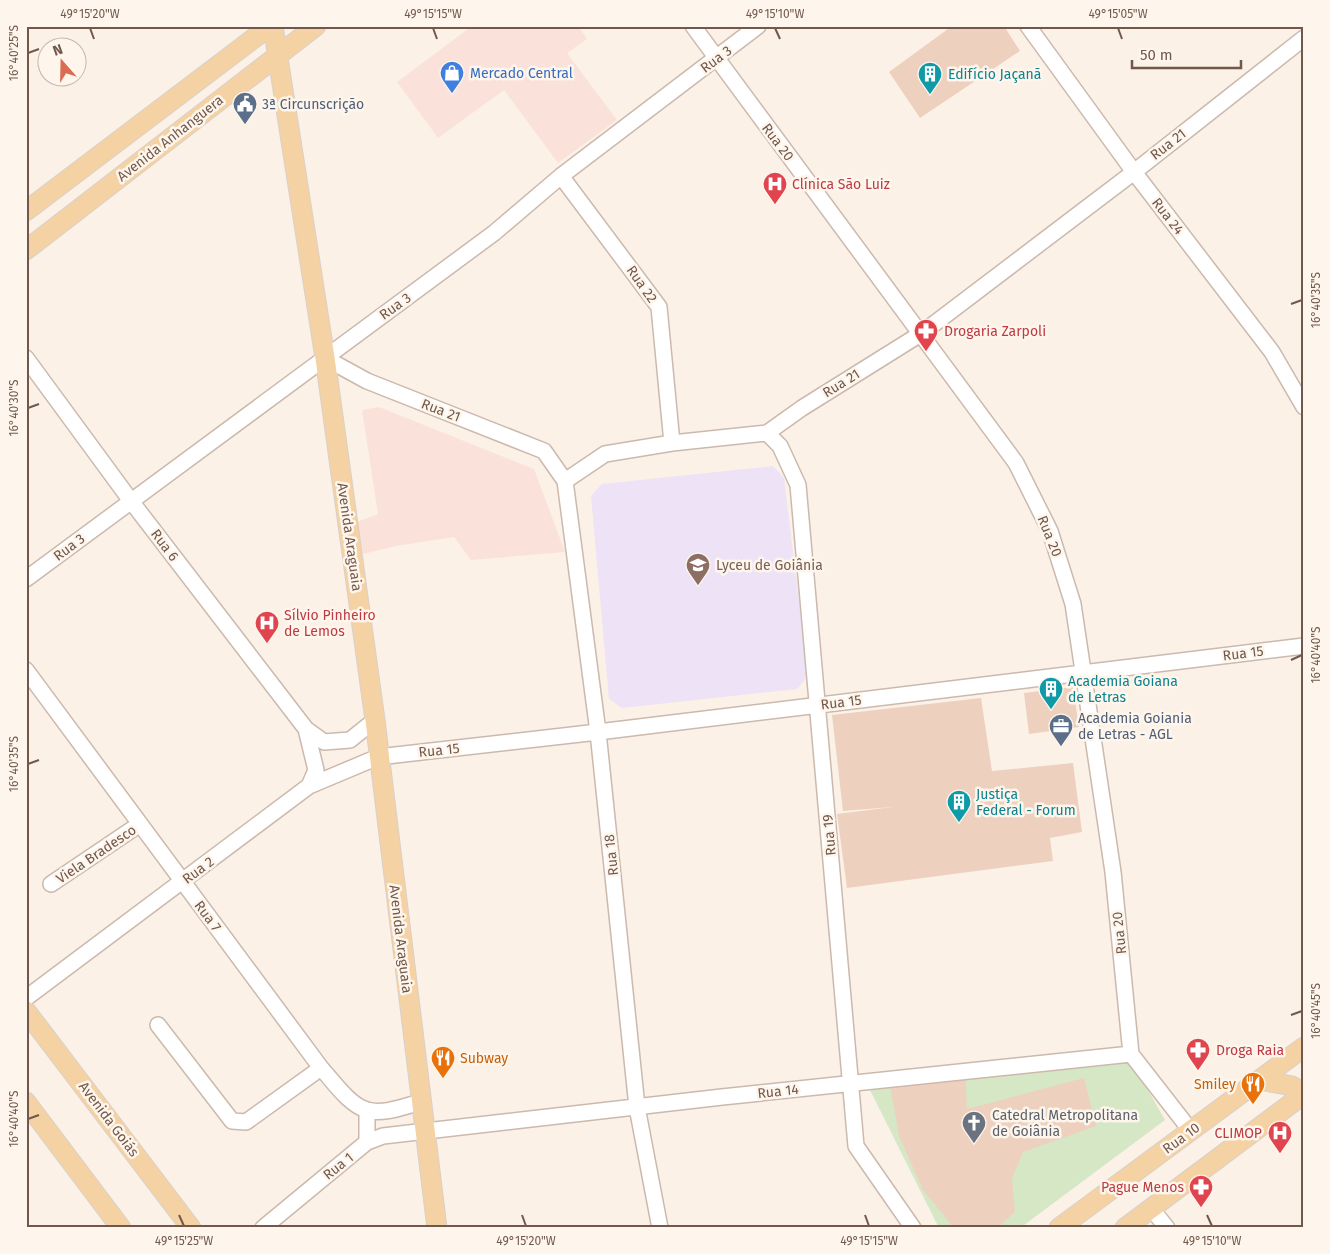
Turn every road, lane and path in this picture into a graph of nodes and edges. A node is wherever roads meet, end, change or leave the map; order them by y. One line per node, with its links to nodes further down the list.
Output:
1 (272, 26): 7 (main road, Avenida Araguaia); 11 (main road, Avenida Anhanguera)
2 (316, 26): 7 (main road, Avenida Anhanguera)
3 (693, 26): 8 (street, Rua 20)
4 (758, 26): 8 (street, Rua 3)
5 (1028, 26): 9 (street, Rua 24)
6 (1304, 38): 9 (street, Rua 21)
7 (278, 54): 12 (main road, Avenida Anhanguera); 15 (main road, Avenida Araguaia)
8 (716, 58): 10 (street, Rua 3); 13 (street, Rua 20)
9 (1134, 172): 13 (street, Rua 21); 16 (street, Rua 24)
10 (561, 176): 15 (street, Rua 3); 18 (street, Rua 22)
11 (26, 211)
12 (26, 250)
13 (922, 333): 17 (street, Rua 21); 24 (street, Rua 20)
14 (26, 358): 20 (street, Rua 6)
15 (325, 358): 19 (street, Rua 21); 20 (street, Rua 3); 26 (main road, Avenida Araguaia)
16 (1304, 407)
17 (767, 434): 18 (street); 25 (street, Rua 19)
18 (672, 443): 19 (street)
19 (565, 481): 28 (street, Rua 18)
20 (131, 501): 21 (street, Rua 3); 27 (street, Rua 6)
21 (26, 580)
22 (1304, 646): 24 (street, Rua 15)
23 (26, 670): 31 (street, Rua 7)
24 (1085, 671): 25 (street, Rua 15); 39 (street, Rua 20)
25 (819, 705): 28 (street, Rua 15); 42 (street, Rua 19)
26 (376, 720): 27 (street, Rua 6); 29 (main road, Avenida Araguaia)
27 (306, 729): 30 (street, Rua 6)
28 (598, 732): 29 (street, Rua 15); 46 (street, Rua 18)
29 (378, 756): 30 (street, Rua 2); 45 (main road, Avenida Araguaia)
30 (309, 786): 32 (street, Rua 2)
31 (140, 824): 32 (street, Rua 7); 33 (street, Viela Bradesco)
32 (182, 881): 34 (street, Rua 2); 40 (street, Rua 7)
33 (51, 884)
34 (26, 998)
35 (26, 1011): 50 (main road, Avenida Goiás)
36 (158, 1025): 40 (street)
37 (26, 1026): 50 (main road)
38 (1304, 1047): 41 (main road, Rua 10)
39 (1131, 1054): 42 (street, Rua 14); 48 (street)
40 (321, 1068): 47 (street, Rua 7)
41 (1260, 1080): 43 (main road); 48 (main road, Rua 10)
42 (850, 1083): 46 (street, Rua 14); 59 (street, Rua 19)
43 (1304, 1094): 52 (main road)
44 (26, 1102): 54 (main road)
45 (421, 1102): 47 (street); 49 (main road, Avenida Araguaia)
46 (637, 1107): 49 (street, Rua 14); 58 (street, Rua 18)
47 (366, 1110): 51 (street)
48 (1191, 1131): 53 (main road, Rua 10)
49 (425, 1132): 51 (street, Rua 1); 57 (main road, Avenida Araguaia)
50 (124, 1140): 55 (main road, Avenida Goiás)
51 (367, 1142): 56 (street, Rua 1)
52 (1151, 1208): 60 (main road); 61 (street)
53 (1062, 1226)
54 (121, 1228)
55 (191, 1228)
56 (262, 1228)
57 (436, 1228)
58 (660, 1228)
59 (913, 1228)
60 (1125, 1228)
61 (1166, 1228)

